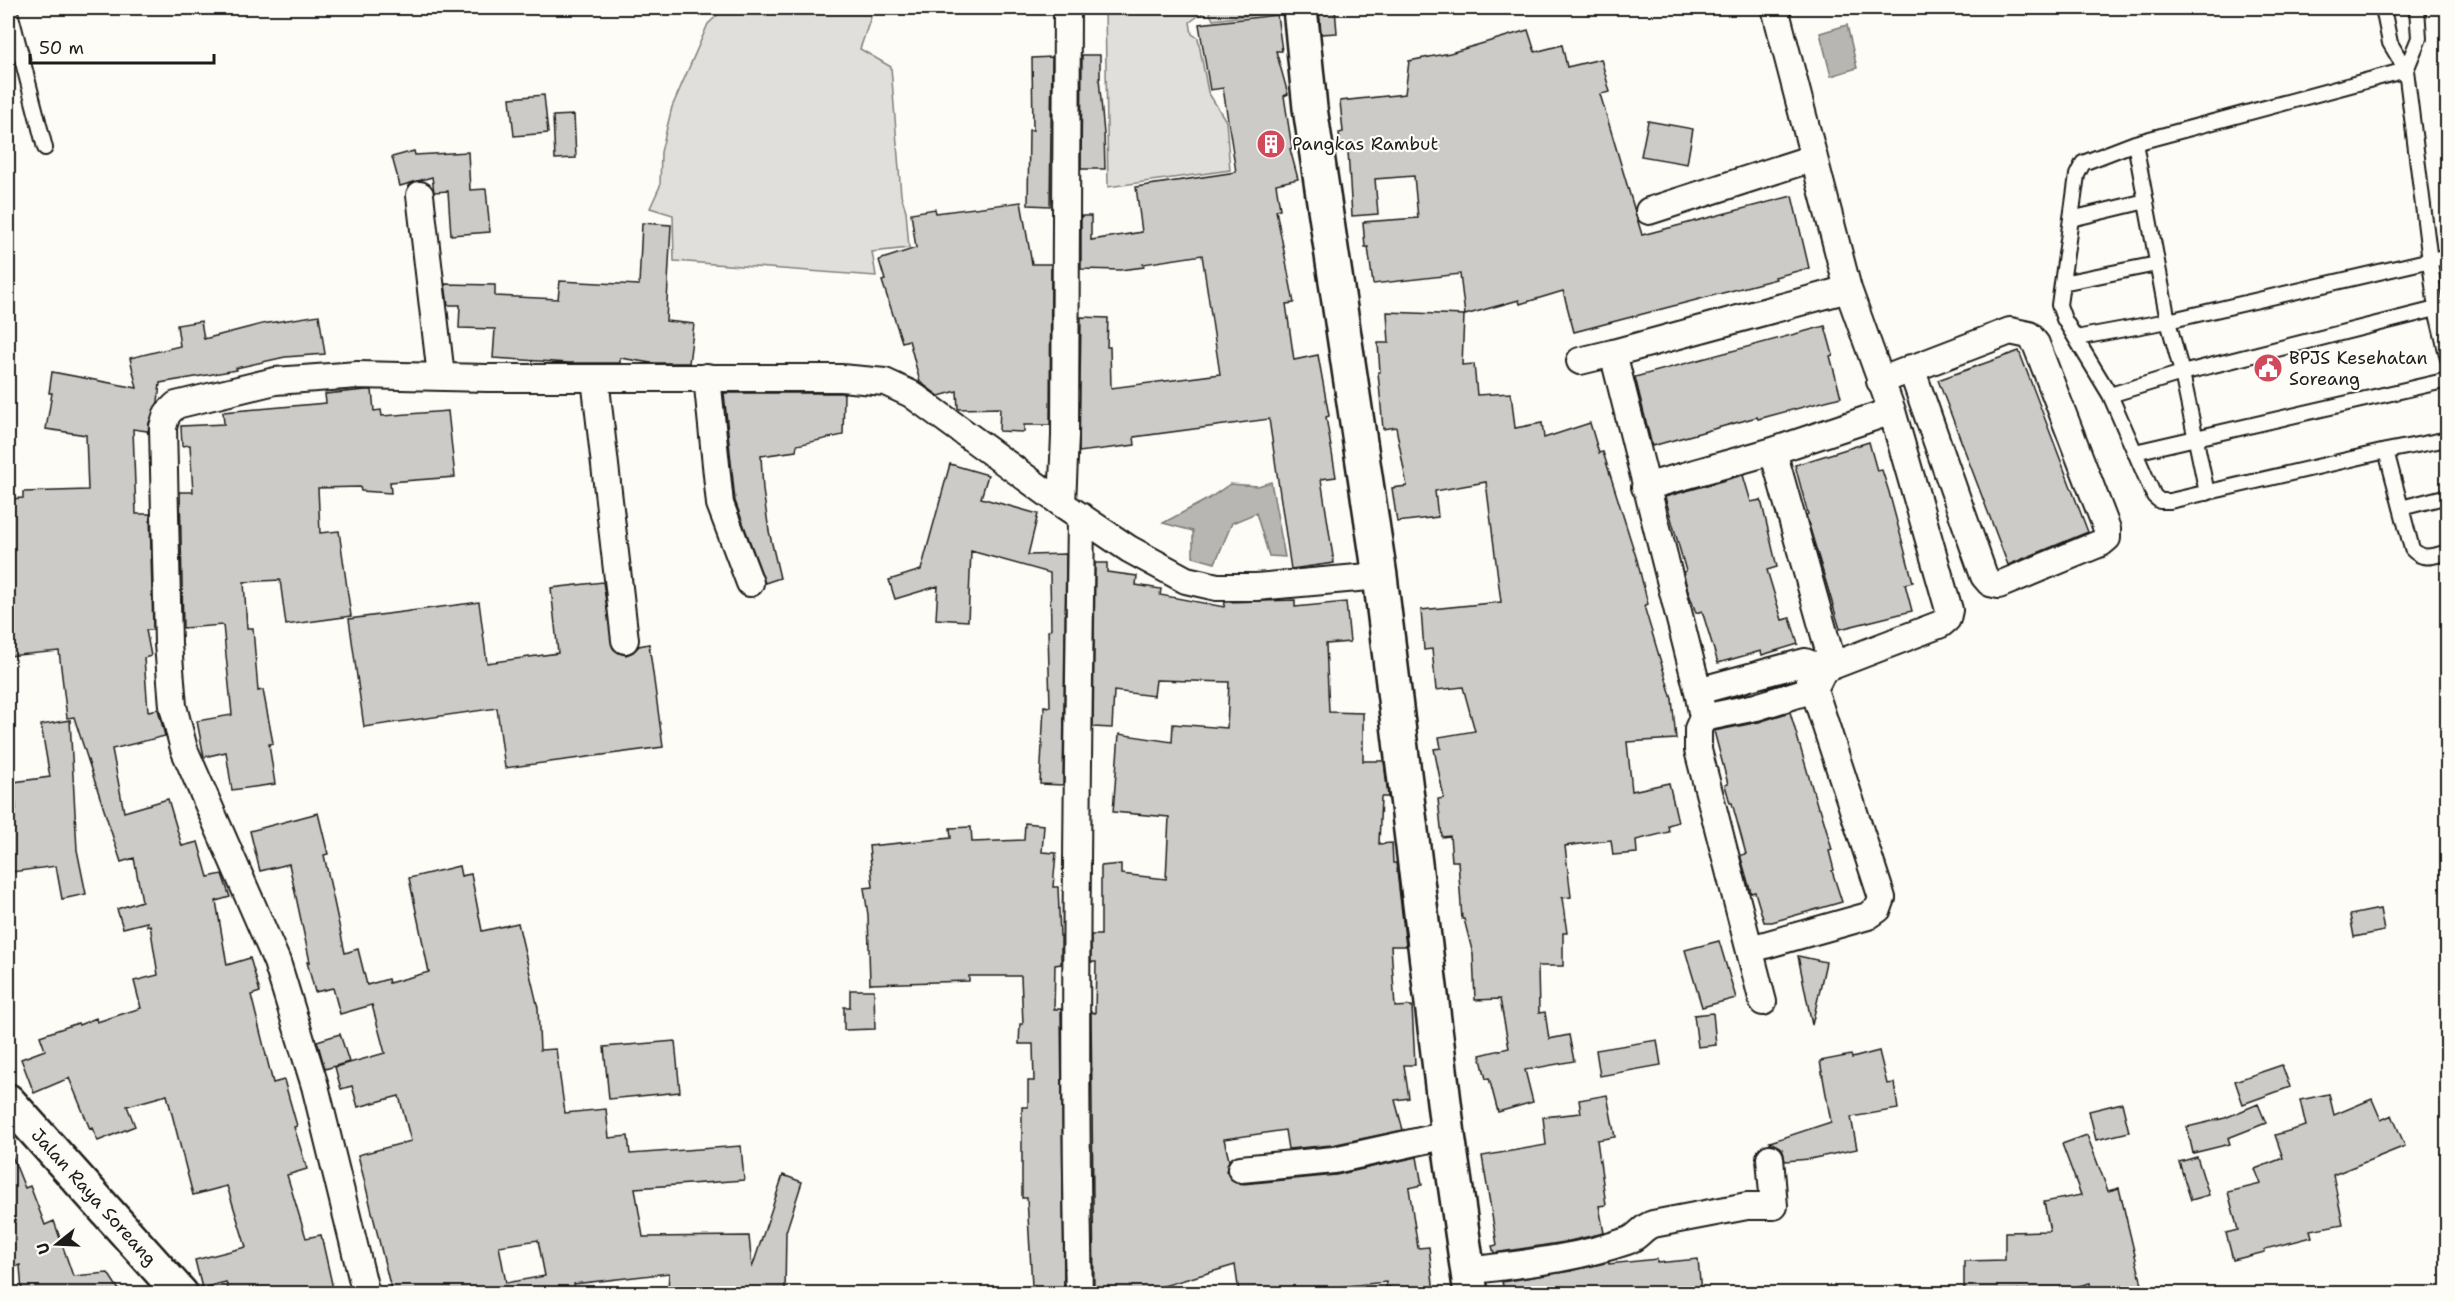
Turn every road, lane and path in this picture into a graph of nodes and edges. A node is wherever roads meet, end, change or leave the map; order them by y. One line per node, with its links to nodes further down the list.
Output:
1 (9, 8): 9 (lane)
2 (1067, 8): 44 (street)
3 (1300, 8): 46 (street)
4 (1775, 8): 10 (street)
5 (2382, 8): 7 (lane)
6 (2417, 8): 7 (lane)
7 (2406, 70): 8 (lane); 16 (lane)
8 (2135, 143): 12 (lane); 14 (lane)
9 (45, 148)
10 (1813, 158): 13 (street); 19 (street)
11 (420, 195): 28 (street)
12 (2146, 201): 14 (lane); 17 (lane)
13 (1649, 211)
14 (2071, 219): 18 (lane)
15 (2448, 256): 16 (lane)
16 (2429, 260): 20 (lane); 21 (lane)
17 (2157, 264): 18 (lane); 21 (lane)
18 (2062, 284): 22 (lane)
19 (1848, 289): 23 (street); 32 (street)
20 (2442, 308): 24 (lane); 27 (lane)
21 (2168, 321): 22 (lane); 27 (lane)
22 (2076, 338): 33 (lane)
23 (1613, 353): 25 (street); 40 (street)
24 (2448, 359)
25 (1580, 361)
26 (1911, 368): 26 (street); 32 (street)
27 (2182, 373): 33 (lane); 35 (lane)
28 (441, 376): 30 (street); 60 (street)
29 (707, 377): 30 (street); 44 (street); 47 (street)
30 (595, 378): 48 (street)
31 (2448, 380): 35 (lane)
32 (1880, 381): 34 (street)
33 (2110, 395): 39 (lane)
34 (1892, 411): 37 (street); 49 (street)
35 (2194, 439): 39 (lane); 41 (lane)
36 (2448, 439): 38 (lane)
37 (1773, 451): 40 (street); 49 (street)
38 (2386, 451): 41 (lane); 43 (lane)
39 (2135, 452): 41 (lane)
40 (1645, 487): 50 (street)
41 (2207, 493)
42 (2448, 496): 43 (lane)
43 (2401, 508): 45 (lane)
44 (1072, 510): 46 (street); 61 (street)
45 (2448, 552)
46 (1380, 576): 55 (street)
47 (750, 582)
48 (625, 640)
49 (1819, 671): 50 (street); 51 (street); 52 (street)
50 (1698, 691): 51 (street)
51 (1703, 718): 52 (street)
52 (1751, 949): 53 (street)
53 (1763, 1002)
54 (8, 1101): 59 (street, Jalan Raya Soreang)
55 (1448, 1136): 57 (street); 58 (street)
56 (1770, 1158): 58 (street)
57 (1240, 1169)
58 (1469, 1282)
59 (181, 1293)
60 (366, 1293)
61 (1079, 1293)

